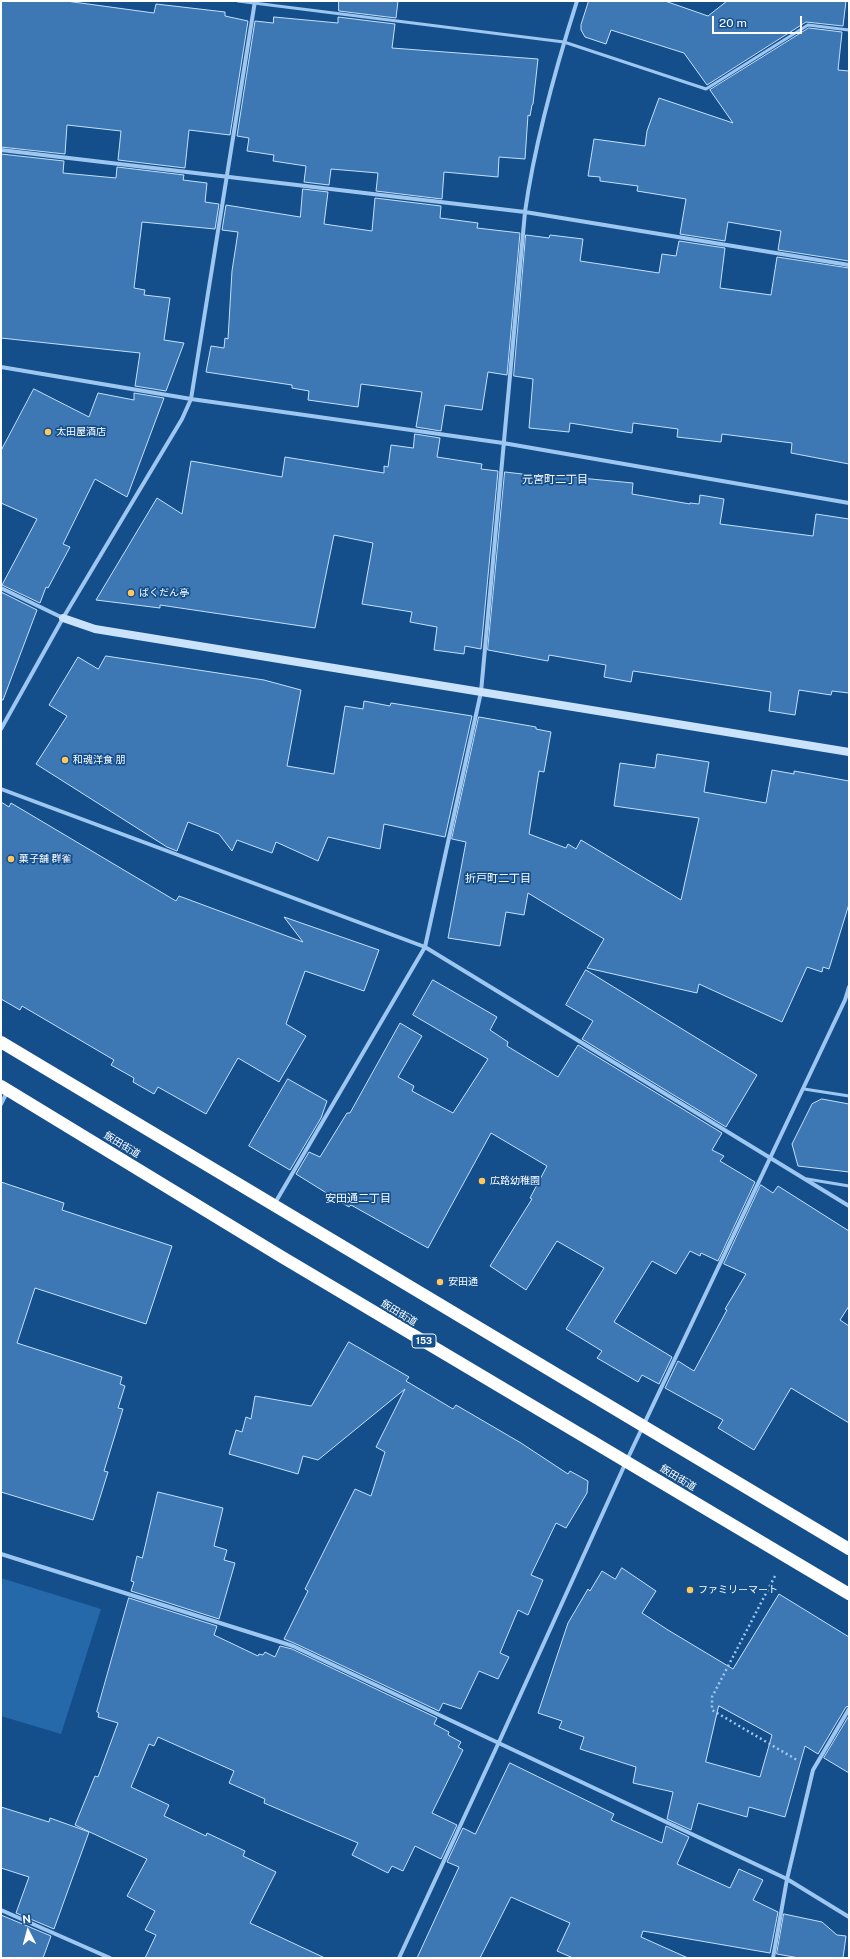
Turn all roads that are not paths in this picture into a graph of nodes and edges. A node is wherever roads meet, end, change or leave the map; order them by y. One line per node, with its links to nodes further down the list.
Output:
1 (238, 1): 3 (lane)
2 (577, 1): 5 (street)
3 (254, 2): 5 (lane); 7 (street)
4 (849, 30): 5 (lane)
5 (564, 42): 8 (street)
6 (1, 150): 7 (street)
7 (226, 178): 8 (street); 11 (street)
8 (525, 212): 9 (street); 12 (street)
9 (849, 265)
10 (1, 367): 11 (street)
11 (191, 399): 12 (street); 15 (street)
12 (503, 443): 13 (street); 16 (street)
13 (849, 503)
14 (1, 588): 15 (street)
15 (63, 618): 16 (street); 17 (street)
16 (481, 692): 18 (street); 20 (street)
17 (1, 729)
18 (849, 752)
19 (1, 789): 20 (street)
20 (425, 947): 28 (street); 31 (street)
21 (849, 987): 22 (street)
22 (847, 1001): 25 (street)
23 (1, 1042): 31 (highway)
24 (5, 1088): 27 (street); 34 (highway, 飯田街道 / 153)
25 (804, 1089): 26 (lane); 28 (street)
26 (849, 1096)
27 (1, 1104)
28 (771, 1159): 29 (street); 33 (street)
29 (804, 1179): 30 (lane); 32 (street)
30 (849, 1186)
31 (274, 1204): 33 (highway)
32 (849, 1206)
33 (644, 1425): 34 (street); 35 (highway)
34 (626, 1462): 37 (highway, 飯田街道 / 153); 39 (street)
35 (849, 1549)
36 (1, 1554): 39 (street)
37 (849, 1594)
38 (849, 1709): 40 (street)
39 (500, 1742): 40 (street); 44 (street)
40 (787, 1879): 42 (street); 45 (street)
41 (1, 1910): 43 (street)
42 (849, 1917)
43 (110, 1958)
44 (399, 1958)
45 (773, 1958)

